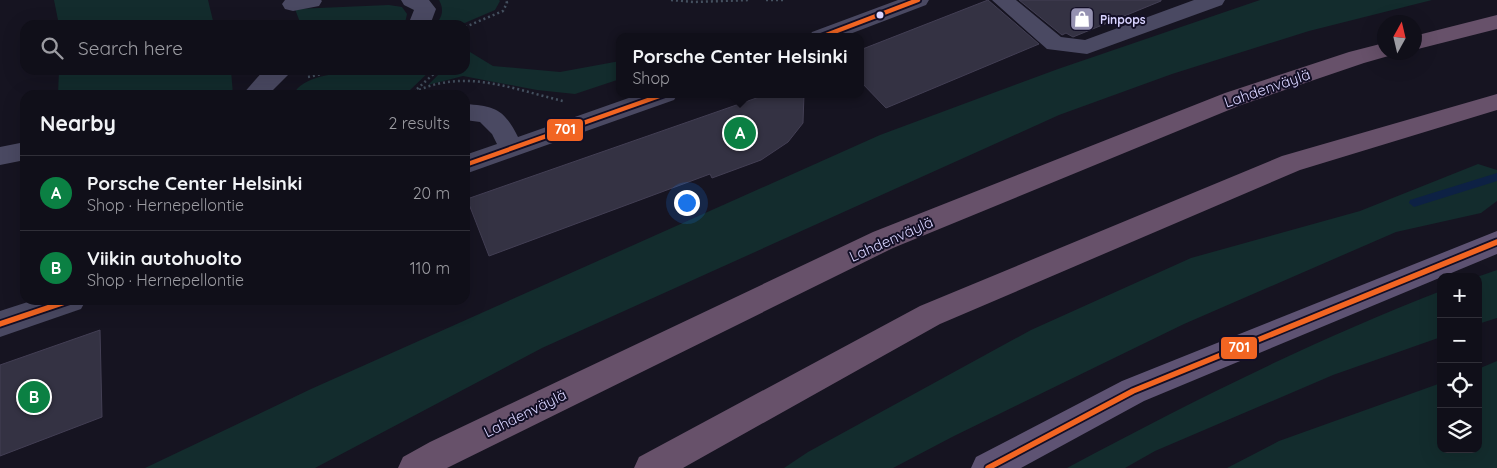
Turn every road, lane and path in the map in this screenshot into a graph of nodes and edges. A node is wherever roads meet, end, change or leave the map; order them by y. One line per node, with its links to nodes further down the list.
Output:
1 (325, 0): 11 (street)
2 (412, 0): 12 (street)
3 (506, 0): 14 (path)
4 (671, 0): 5 (path)
5 (750, 0)
6 (766, 0): 7 (path)
7 (784, 0)
8 (918, 0): 15 (street)
9 (1003, 0): 10 (street)
10 (1214, 0)
11 (305, 2)
12 (422, 20)
13 (1497, 22): 16 (highway)
14 (470, 25)
15 (831, 33)
16 (1422, 41)
17 (1377, 52): 36 (highway, Lahdenväylä)
18 (274, 75): 20 (street)
19 (432, 75): 21 (path)
20 (258, 90)
21 (415, 90)
22 (655, 98): 26 (street)
23 (1497, 102): 30 (highway)
24 (470, 112): 26 (street)
25 (1497, 119): 30 (highway)
26 (512, 149): 29 (street)
27 (20, 152): 28 (street)
28 (0, 156)
29 (470, 163)
30 (1291, 163): 37 (highway)
31 (1497, 242): 33 (main road)
32 (1497, 252): 33 (main road)
33 (1438, 265): 38 (main road)
34 (56, 305): 35 (street)
35 (0, 324)
36 (415, 468)
37 (651, 468)
38 (988, 468)

